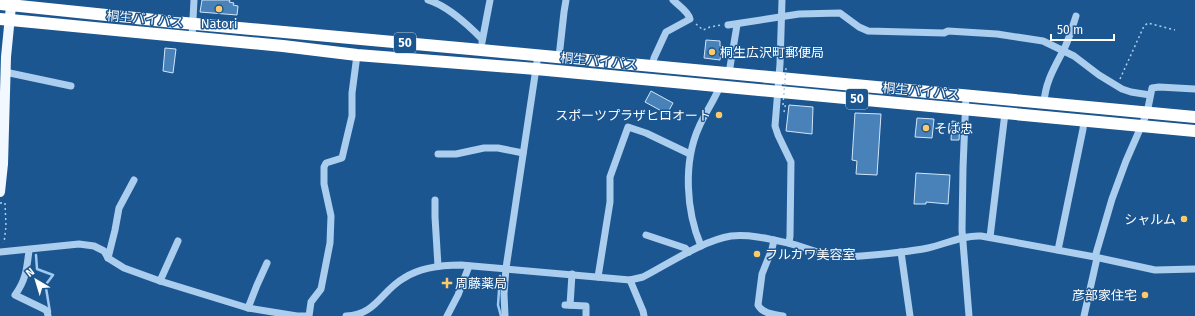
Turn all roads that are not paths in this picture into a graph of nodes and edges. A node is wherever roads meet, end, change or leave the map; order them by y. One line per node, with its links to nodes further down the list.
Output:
1 (194, 0): 11 (street)
2 (428, 0): 15 (street)
3 (490, 0): 15 (street)
4 (566, 0): 19 (street)
5 (673, 0): 20 (street)
6 (782, 0): 8 (street)
7 (8, 4): 10 (main road); 11 (highway, 桐生バイパス / 50)
8 (782, 16): 13 (street); 16 (street); 24 (street)
9 (1076, 16): 16 (street)
10 (5, 20): 14 (highway, 桐生バイパス / 50); 22 (main road)
11 (193, 23): 14 (street); 15 (highway, 桐生バイパス / 50)
12 (728, 25): 13 (street)
13 (737, 25): 23 (street)
14 (192, 38): 17 (highway, 桐生バイパス / 50)
15 (482, 44): 18 (highway, 桐生バイパス / 50)
16 (1064, 51): 28 (street); 31 (street)
17 (358, 55): 21 (highway, 桐生バイパス / 50); 73 (street)
18 (538, 55): 19 (highway, 桐生バイパス / 50); 21 (street)
19 (559, 57): 20 (highway, 桐生バイパス / 50)
20 (652, 66): 23 (highway, 桐生バイパス / 50)
21 (536, 69): 26 (highway, 桐生バイパス / 50); 40 (street)
22 (5, 72): 25 (street); 39 (main road)
23 (729, 73): 24 (highway, 桐生バイパス / 50)
24 (778, 78): 29 (street); 30 (highway, 桐生バイパス / 50)
25 (71, 86)
26 (720, 86): 29 (highway, 桐生バイパス / 50); 42 (street)
27 (1195, 89): 28 (street)
28 (1151, 91): 33 (street)
29 (777, 92): 32 (highway, 桐生バイパス / 50); 51 (street)
30 (966, 95): 31 (highway, 桐生バイパス / 50); 32 (street)
31 (1044, 103): 33 (highway, 桐生バイパス / 50)
32 (966, 109): 34 (highway, 桐生バイパス / 50); 47 (street)
33 (1147, 112): 35 (highway, 桐生バイパス / 50); 37 (street)
34 (1005, 113): 36 (highway, 桐生バイパス / 50); 48 (street)
35 (1195, 117)
36 (1084, 121): 37 (highway, 桐生バイパス / 50); 55 (street)
37 (1141, 126): 38 (highway, 桐生バイパス / 50); 58 (street)
38 (1195, 131)
39 (2, 152): 44 (main road)
40 (523, 153): 41 (street); 63 (street)
41 (438, 154)
42 (690, 154): 52 (street); 66 (street)
43 (134, 180): 59 (street)
44 (0, 192)
45 (435, 200): 61 (street)
46 (646, 235): 56 (street)
47 (963, 237): 48 (street); 57 (street); 81 (street)
48 (990, 237): 55 (street)
49 (774, 240): 51 (street); 52 (street); 70 (street)
50 (178, 241): 68 (street)
51 (789, 243): 57 (street)
52 (701, 246): 56 (street)
53 (2, 249): 54 (street)
54 (28, 250): 59 (street); 71 (street)
55 (1058, 250): 58 (street)
56 (689, 252): 67 (street)
57 (901, 252): 80 (street)
58 (1096, 257): 64 (street); 82 (street)
59 (108, 258): 68 (street)
60 (267, 263): 69 (street)
61 (438, 266): 62 (street); 74 (street)
62 (469, 266): 63 (street); 75 (street)
63 (506, 268): 65 (street); 76 (street)
64 (1195, 269)
65 (572, 274): 66 (street); 77 (street)
66 (598, 277): 67 (street)
67 (630, 280): 78 (street)
68 (160, 281): 69 (street)
69 (248, 308): 72 (street)
70 (759, 310): 79 (street)
71 (48, 316)
72 (297, 316): 73 (street)
73 (308, 316)
74 (346, 316)
75 (447, 316)
76 (505, 316)
77 (586, 316)
78 (644, 316)
79 (783, 316)
80 (910, 316)
81 (969, 316)
82 (1084, 316)

